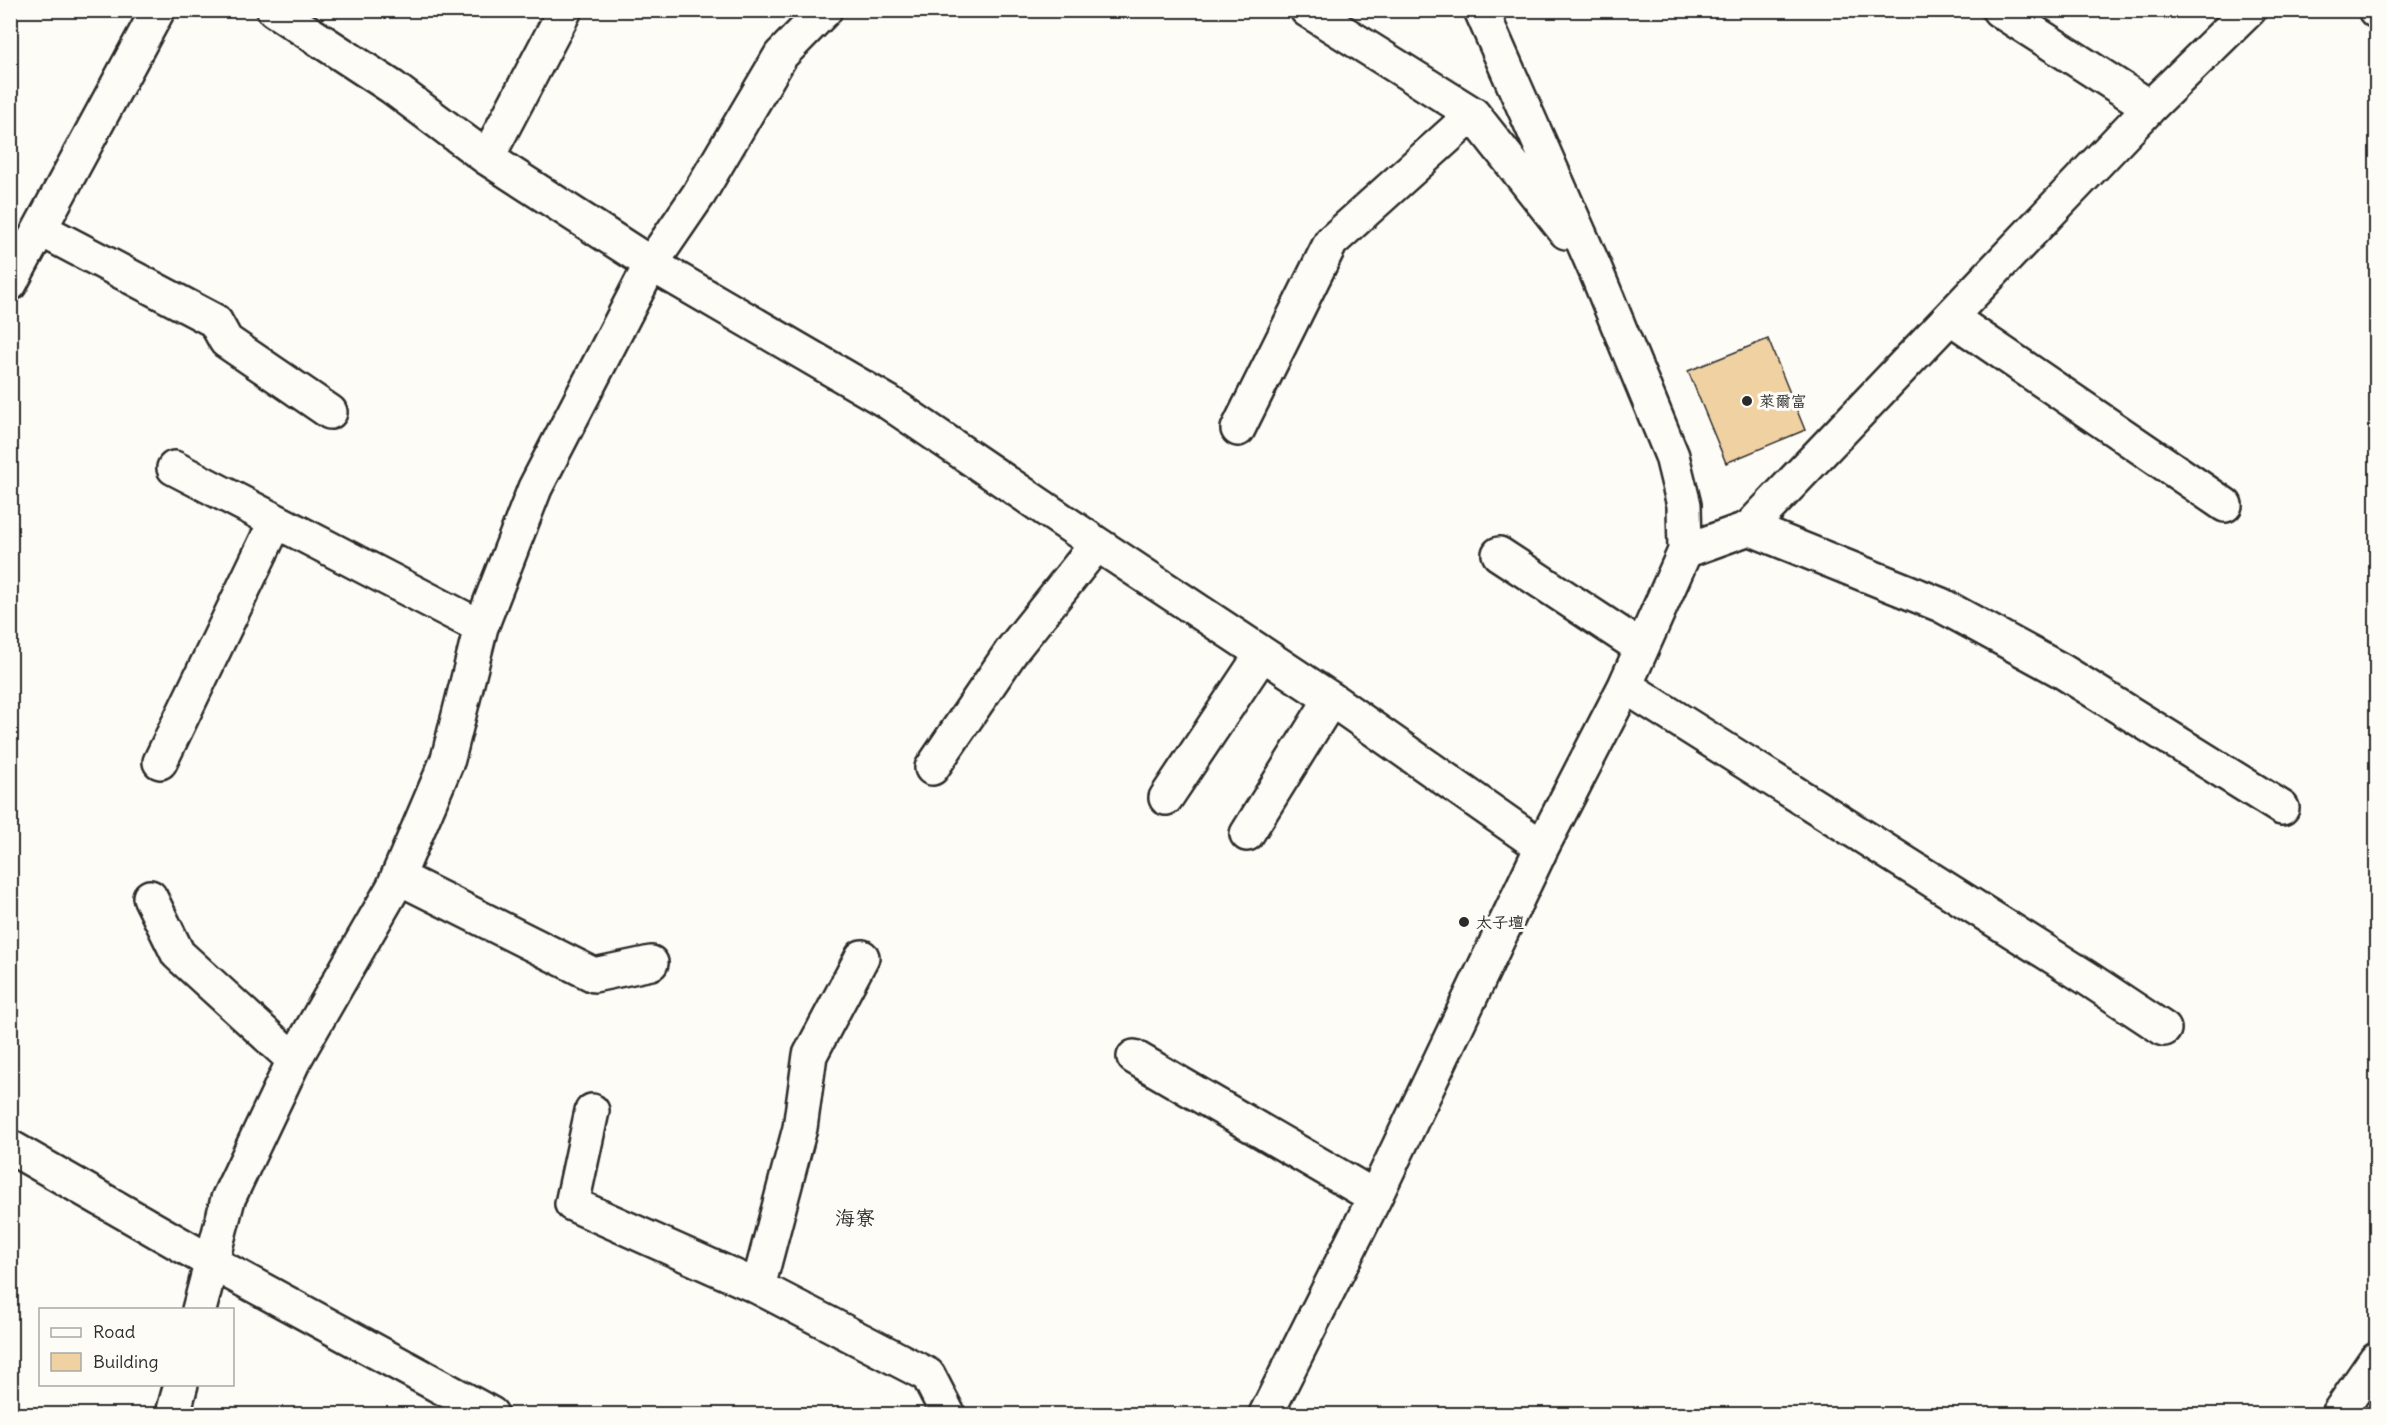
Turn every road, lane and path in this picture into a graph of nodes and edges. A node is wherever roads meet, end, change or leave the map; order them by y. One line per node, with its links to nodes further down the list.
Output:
1 (158, 10): 12 (street)
2 (274, 10): 11 (street)
3 (565, 10): 11 (street)
4 (825, 10): 13 (street)
5 (1307, 10): 10 (street)
6 (1481, 10): 14 (street)
7 (2000, 10): 9 (street)
8 (2249, 10): 9 (street)
9 (2150, 107): 16 (street)
10 (1473, 114): 14 (street); 18 (street)
11 (487, 158): 13 (street)
12 (40, 229): 15 (street); 17 (street)
13 (651, 264): 23 (street); 26 (street)
14 (1595, 269): 24 (street)
15 (10, 284)
16 (1950, 317): 20 (street); 22 (street)
17 (330, 412)
18 (1238, 429)
19 (174, 468): 21 (street)
20 (2225, 505)
21 (276, 521): 26 (street); 31 (street)
22 (1749, 528): 24 (street); 34 (street)
23 (1097, 544): 28 (street); 32 (street)
24 (1685, 551): 27 (street)
25 (1498, 554): 27 (street)
26 (481, 627): 37 (street)
27 (1642, 648): 29 (street)
28 (1262, 654): 30 (street); 33 (street)
29 (1625, 686): 36 (street); 41 (street)
30 (1331, 699): 35 (street); 36 (street)
31 (160, 762)
32 (932, 768)
33 (1166, 798)
34 (2282, 808)
35 (1247, 834)
36 (1542, 847): 46 (street)
37 (398, 878): 40 (street); 43 (street)
38 (150, 897): 43 (street)
39 (862, 957): 48 (street)
40 (651, 963)
41 (2164, 1029)
42 (1134, 1058): 46 (street)
43 (294, 1060): 47 (street)
44 (592, 1111): 48 (street)
45 (10, 1147): 47 (street)
46 (1375, 1197): 55 (street)
47 (211, 1262): 49 (street); 53 (street)
48 (758, 1287): 54 (street)
49 (200, 1308)
50 (2376, 1359): 56 (street)
51 (180, 1386): 52 (street)
52 (173, 1414)
53 (490, 1414)
54 (948, 1414)
55 (1266, 1414)
56 (2338, 1414)

